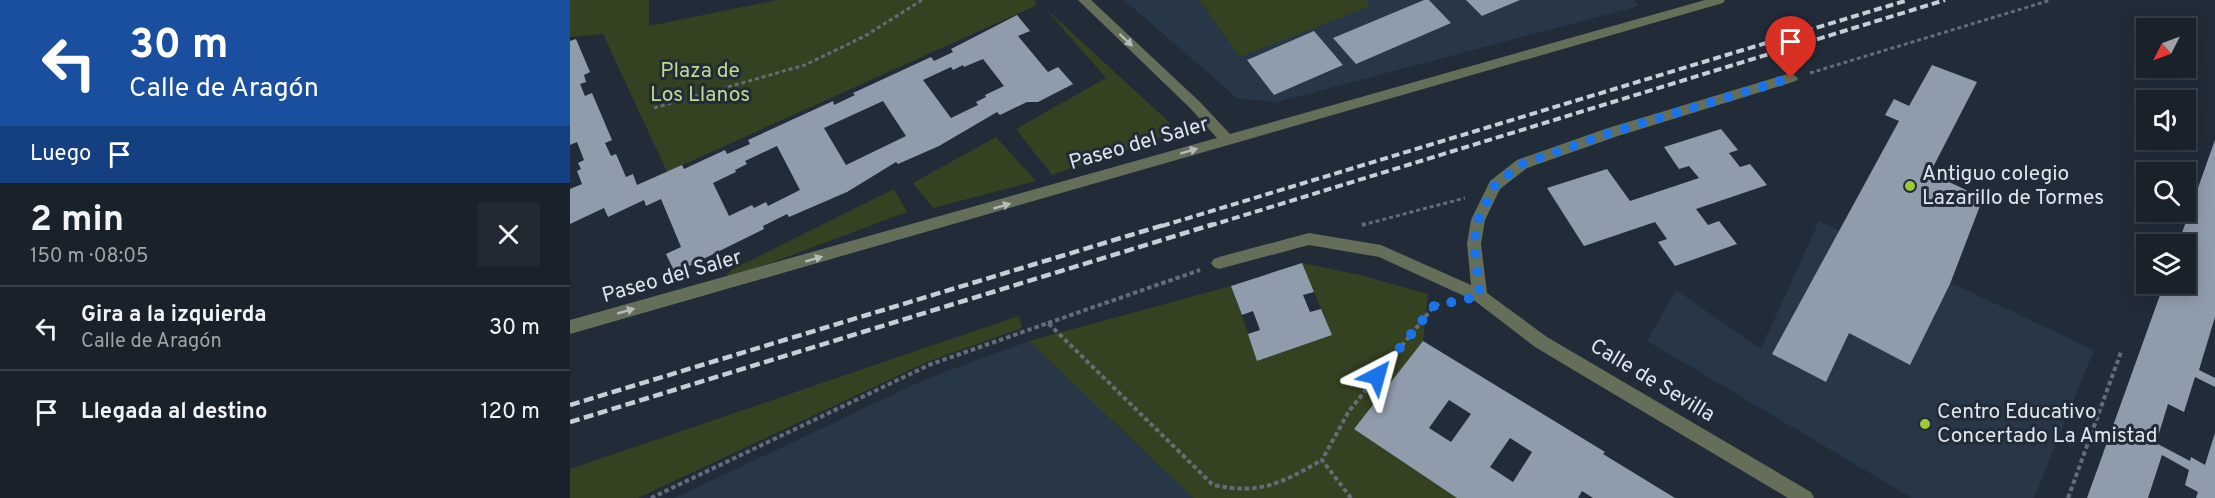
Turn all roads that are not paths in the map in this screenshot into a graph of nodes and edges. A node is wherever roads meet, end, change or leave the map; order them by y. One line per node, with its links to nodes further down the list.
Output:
1 (1084, 0): 6 (street, one-way to 6)
2 (1673, 0): 4 (street)
3 (1719, 0): 4 (street, Paseo del Saler)
4 (1695, 7): 6 (street, Paseo del Saler)
5 (1791, 78): 8 (street)
6 (1227, 140): 9 (street, Paseo del Saler, one-way to 6)
7 (1219, 263): 8 (street, Calle de Sevilla)
8 (1480, 296): 10 (street, Calle de Sevilla)
9 (570, 327)
10 (1805, 498)

